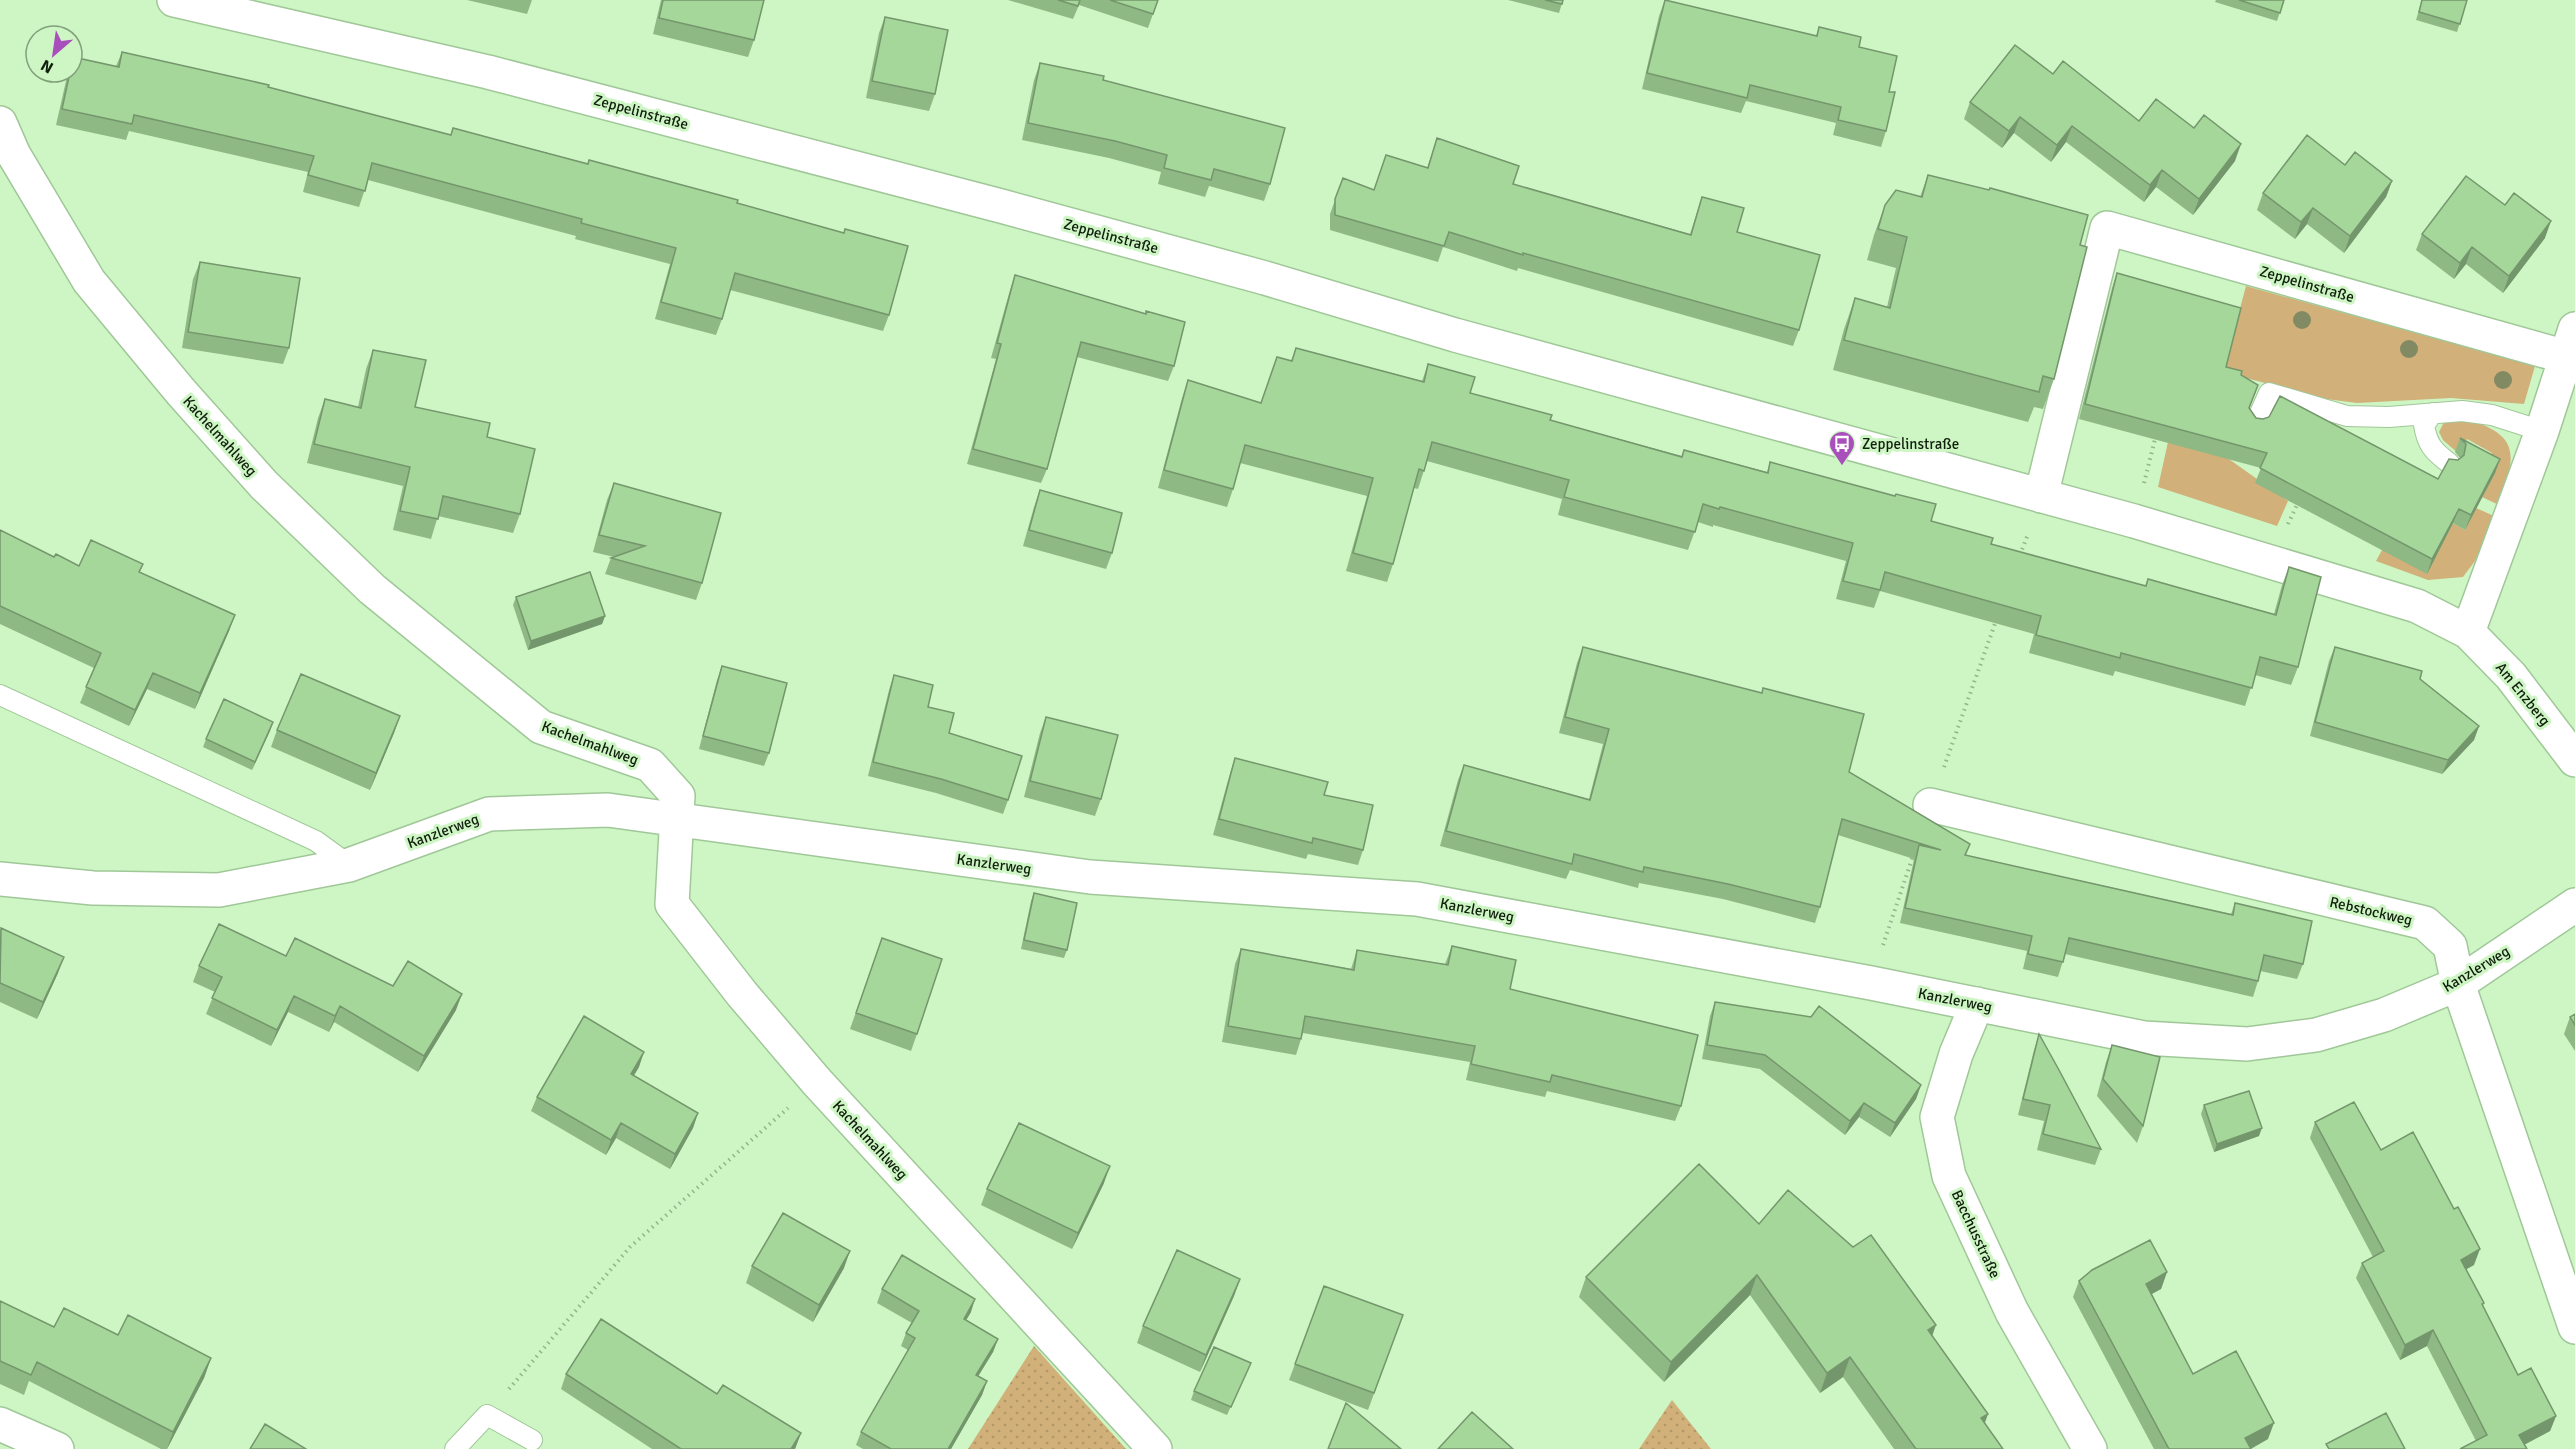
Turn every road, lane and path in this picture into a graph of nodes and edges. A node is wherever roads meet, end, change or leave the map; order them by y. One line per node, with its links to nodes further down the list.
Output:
1 (174, 0): 8 (street, Zeppelinstraße)
2 (0, 123): 15 (street, Kachelmahlweg)
3 (2570, 343): 6 (street, Zeppelinstraße); 8 (street, Zeppelinstraße)
4 (2433, 413): 5 (lane); 6 (lane); 7 (lane)
5 (2256, 422)
6 (2542, 431): 11 (street, Zeppelinstraße)
7 (2449, 463)
8 (2041, 496): 9 (path); 11 (street, Zeppelinstraße)
9 (2018, 562)
10 (1998, 618): 14 (path)
11 (2468, 632): 13 (street, Am Enzberg)
12 (0, 694): 16 (lane)
13 (2575, 760)
14 (1930, 806): 19 (path); 20 (street, Rebstockweg)
15 (677, 819): 16 (street, Kanzlerweg); 19 (street, Kanzlerweg); 22 (street, Kachelmahlweg)
16 (349, 865): 17 (street, Kanzlerweg)
17 (0, 879)
18 (2575, 905): 20 (street, Kanzlerweg)
19 (1871, 984): 21 (street, Kanzlerweg)
20 (2458, 984): 21 (street, Kanzlerweg); 23 (street, Rebstockweg)
21 (1977, 1004): 30 (street, Bacchusstraße)
22 (817, 1082): 24 (path); 29 (street, Kachelmahlweg)
23 (2575, 1327)
24 (487, 1415): 26 (lane); 28 (lane)
25 (0, 1424): 27 (street)
26 (532, 1440)
27 (57, 1449)
28 (455, 1449)
29 (1155, 1449)
30 (2090, 1449)

